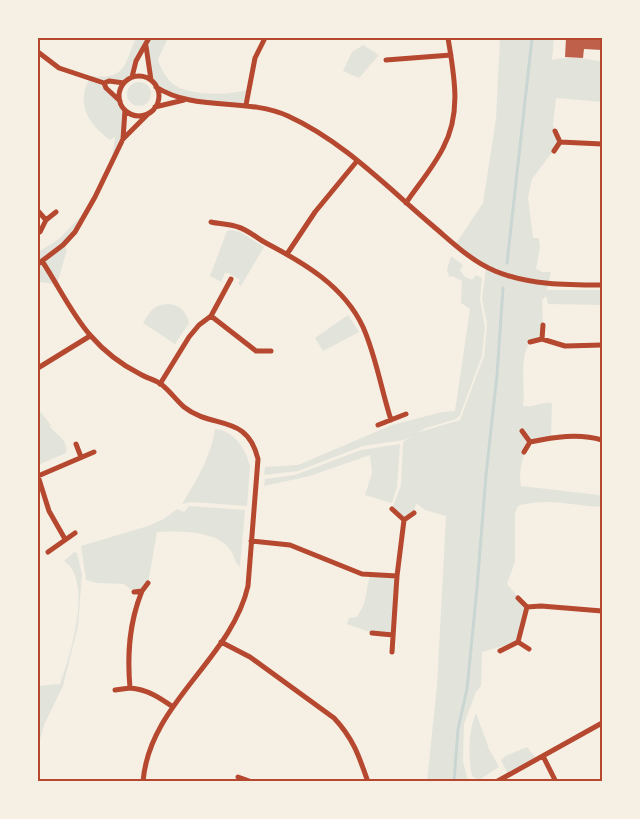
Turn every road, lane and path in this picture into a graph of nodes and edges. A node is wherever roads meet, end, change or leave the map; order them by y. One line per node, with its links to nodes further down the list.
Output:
1 (149, 38): 4 (street)
2 (265, 38): 15 (street)
3 (448, 38): 6 (street)
4 (146, 46): 8 (street); 9 (street)
5 (38, 52): 10 (street)
6 (451, 55): 7 (street); 25 (street)
7 (386, 60)
8 (132, 77): 9 (street); 11 (street)
9 (151, 80): 12 (street)
10 (104, 83): 11 (street); 14 (street)
11 (124, 83): 14 (street)
12 (156, 87): 13 (street); 16 (street)
13 (185, 100): 15 (street); 16 (street)
14 (120, 101): 17 (street)
15 (246, 105): 24 (street)
16 (155, 107): 18 (street)
17 (125, 110): 18 (street); 20 (street)
18 (149, 113): 20 (street)
19 (555, 131): 21 (street)
20 (123, 139): 32 (street)
21 (560, 142): 22 (street); 23 (street)
22 (603, 144)
23 (554, 152)
24 (357, 161): 25 (street); 31 (street)
25 (406, 203): 34 (street)
26 (38, 211): 28 (street)
27 (56, 212): 28 (street)
28 (46, 220): 30 (street)
29 (211, 222): 31 (street)
30 (40, 232)
31 (287, 254): 45 (street)
32 (40, 262): 37 (street)
33 (231, 279): 35 (street)
34 (603, 285)
35 (211, 316): 41 (street); 43 (street)
36 (543, 325): 38 (street)
37 (90, 336): 42 (street); 43 (street)
38 (542, 339): 39 (street); 40 (street)
39 (530, 342)
40 (603, 345)
41 (271, 351)
42 (38, 368)
43 (160, 384): 59 (street)
44 (405, 414): 45 (street)
45 (392, 420): 46 (street)
46 (378, 425)
47 (522, 431): 49 (street)
48 (603, 440): 49 (street)
49 (530, 442): 52 (street)
50 (76, 444): 53 (street)
51 (94, 452): 53 (street)
52 (524, 452)
53 (81, 457): 58 (street)
54 (392, 509): 56 (street)
55 (414, 513): 56 (street)
56 (404, 520): 61 (street)
57 (75, 533): 58 (street)
58 (65, 539): 60 (street)
59 (251, 541): 61 (street); 70 (street)
60 (48, 552)
61 (397, 576): 69 (street)
62 (148, 583): 63 (street)
63 (142, 591): 64 (street); 75 (street)
64 (134, 592)
65 (518, 598): 66 (street)
66 (527, 607): 67 (street); 71 (street)
67 (603, 610)
68 (372, 633): 69 (street)
69 (393, 635): 74 (street)
70 (221, 642): 77 (street); 83 (street)
71 (518, 642): 72 (street); 73 (street)
72 (529, 648)
73 (500, 651)
74 (392, 652)
75 (130, 688): 76 (street); 77 (street)
76 (115, 690)
77 (173, 707): 81 (street)
78 (603, 723): 79 (street)
79 (543, 756): 84 (street); 85 (street)
80 (237, 777): 82 (street)
81 (143, 782)
82 (252, 782)
83 (368, 782)
84 (496, 782)
85 (556, 782)

